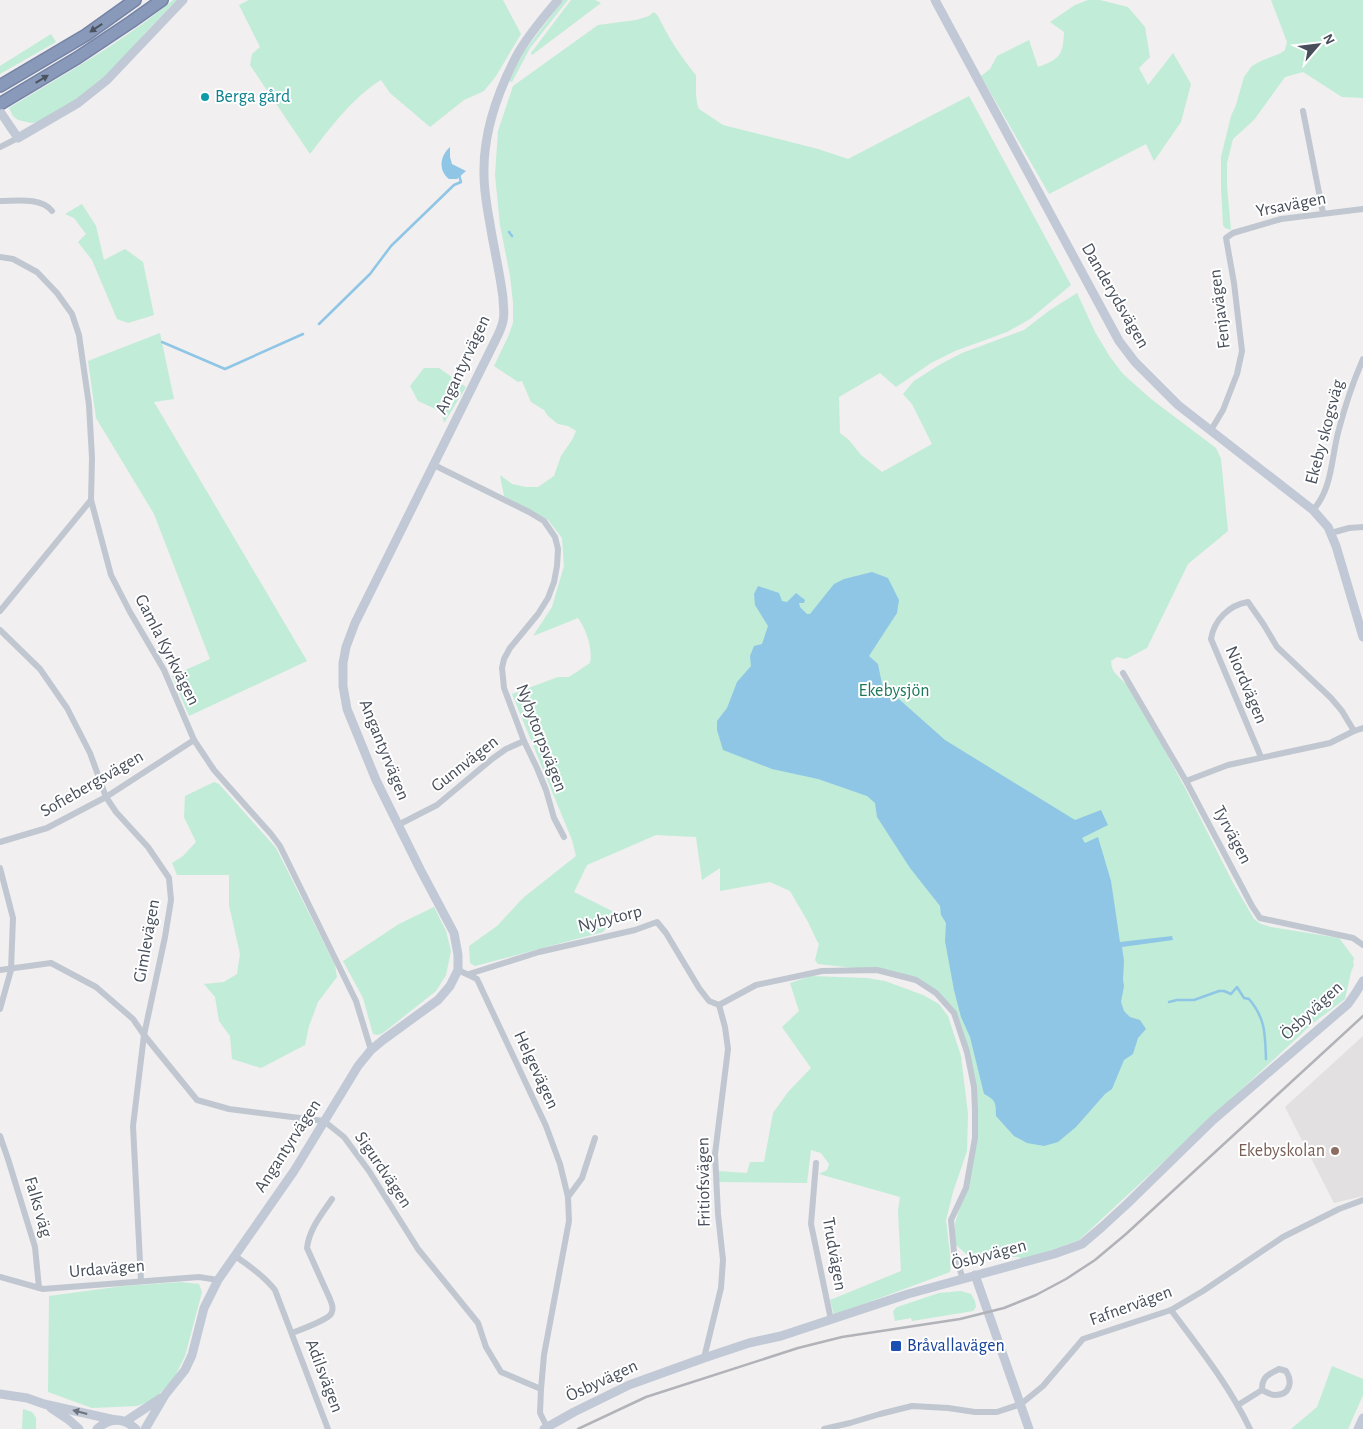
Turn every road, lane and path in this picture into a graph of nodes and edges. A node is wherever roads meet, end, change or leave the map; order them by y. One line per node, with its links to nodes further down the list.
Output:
1 (135, 0): 6 (highway, one-way to 6)
2 (162, 0): 7 (highway, one-way to 2)
3 (183, 0): 9 (street)
4 (558, 0): 21 (street, Angantyrvägen)
5 (935, 0): 20 (street, Danderydsvägen)
6 (0, 86)
7 (1, 108): 9 (street)
8 (1303, 111): 14 (street)
9 (18, 138): 10 (street)
10 (0, 147)
11 (0, 201): 13 (street)
12 (1363, 209): 14 (street, Yrsavägen)
13 (52, 211)
14 (1323, 213): 15 (street, Yrsavägen)
15 (1226, 238): 20 (street, Fenjavägen)
16 (0, 257): 22 (street, Gamla Kyrkvägen)
17 (1363, 360): 18 (street, Ekeby skogsväg)
18 (1355, 376): 19 (street); 23 (street, Ekeby skogsväg)
19 (1363, 380)
20 (1211, 430): 23 (street, Danderydsvägen)
21 (434, 465): 34 (street, Nybytorpsvägen); 38 (street, Angantyrvägen)
22 (92, 500): 26 (street); 33 (street, Gamla Kyrkvägen)
23 (1314, 510): 25 (street, Danderydsvägen)
24 (1363, 527): 25 (street)
25 (1331, 533): 27 (street, Danderydsvägen)
26 (0, 611)
27 (1360, 615): 29 (street, Danderydsvägen)
28 (0, 630): 37 (street, Gimlevägen)
29 (1363, 637)
30 (1122, 673): 36 (street, Tyrvägen)
31 (1363, 728): 32 (street)
32 (1354, 731): 35 (street); 35 (street, Niordvägen)
33 (194, 740): 37 (street, Sofiebergsvägen); 51 (street, Gamla Kyrkvägen)
34 (524, 741): 38 (street, Gunnvägen); 39 (street, Nybytorpsvägen)
35 (1262, 757): 36 (street)
36 (1186, 781): 42 (street, Tyrvägen)
37 (106, 797): 40 (street, Sofiebergsvägen); 50 (street, Gimlevägen)
38 (398, 825): 45 (street, Angantyrvägen)
39 (564, 837)
40 (0, 842)
41 (0, 868): 44 (street)
42 (1363, 945)
43 (0, 970): 44 (street)
44 (11, 970): 49 (street); 50 (street)
45 (458, 970): 46 (street); 51 (street, Angantyrvägen)
46 (469, 974): 48 (street, Nybytorp); 56 (street, Helgevägen)
47 (1363, 981): 60 (street, Ösbyvägen)
48 (719, 1005): 62 (street); 69 (street, Fritiofsvägen)
49 (0, 1009)
50 (144, 1035): 52 (street); 64 (street, Gimlevägen)
51 (371, 1050): 52 (street, Angantyrvägen)
52 (324, 1121): 59 (street, Angantyrvägen); 70 (street, Sigurdvägen)
53 (0, 1136): 65 (street, Falks väg)
54 (595, 1138): 56 (street)
55 (816, 1164): 67 (street, Trudvägen)
56 (568, 1197): 70 (street, Helgevägen)
57 (332, 1198): 68 (street, Adilsvägen)
58 (1363, 1200): 66 (street, Fafnervägen)
59 (235, 1256): 63 (street, Angantyrvägen); 68 (street, Adilsvägen)
60 (975, 1275): 62 (street, Ösbyvägen); 75 (street)
61 (0, 1277): 65 (street, Urdavägen)
62 (962, 1278): 67 (street, Ösbyvägen)
63 (218, 1280): 64 (street, Urdavägen); 73 (street, Angantyrvägen)
64 (141, 1281): 65 (street, Urdavägen)
65 (39, 1288)
66 (1171, 1310): 75 (street, Fafnervägen); 76 (street)
67 (831, 1320): 69 (street, Ösbyvägen)
68 (292, 1334): 86 (street, Adilsvägen)
69 (704, 1358): 81 (street, Ösbyvägen)
70 (540, 1389): 81 (street, Helgevägen)
71 (1262, 1390): 71 (street); 76 (street)
72 (0, 1394): 74 (street)
73 (165, 1395): 79 (street, Angantyrvägen); 85 (street, Angantyrvägen)
74 (44, 1404): 78 (street, one-way to 74); 82 (street)
75 (1021, 1404): 80 (street, Fafnervägen); 88 (street)
76 (1238, 1405): 89 (street)
77 (1363, 1418): 90 (street)
78 (115, 1420): 79 (street); 83 (street)
79 (126, 1421): 84 (street)
80 (851, 1426): 87 (street, Fafnervägen)
81 (545, 1428)
82 (79, 1429)
83 (97, 1429)
84 (136, 1429)
85 (144, 1429)
86 (328, 1429)
87 (824, 1429)
88 (1029, 1429)
89 (1250, 1429)
90 (1358, 1429)

